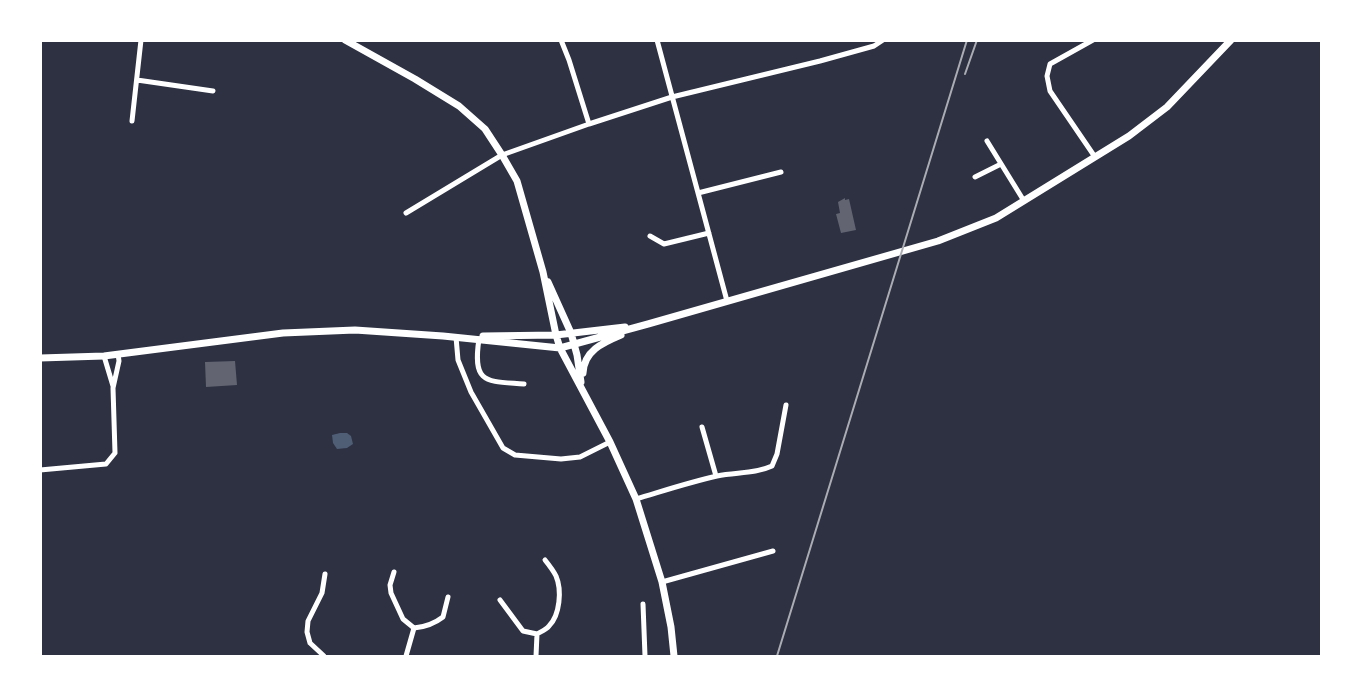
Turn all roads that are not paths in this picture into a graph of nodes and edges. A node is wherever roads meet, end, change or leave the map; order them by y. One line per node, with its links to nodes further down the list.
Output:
1 (141, 40): 10 (street)
2 (345, 40): 16 (street)
3 (561, 40): 14 (street)
4 (657, 40): 12 (street)
5 (883, 40): 12 (street)
6 (1074, 40): 9 (street)
7 (1093, 40): 9 (street)
8 (1231, 40): 17 (street)
9 (1078, 48): 17 (street)
10 (136, 80): 11 (street); 13 (street)
11 (213, 91)
12 (672, 97): 14 (street); 21 (street)
13 (132, 121)
14 (589, 124): 16 (street)
15 (987, 141): 18 (street)
16 (502, 155): 23 (street); 26 (street)
17 (1095, 157): 22 (street)
18 (1001, 164): 20 (street); 22 (street)
19 (781, 172): 21 (street)
20 (975, 177)
21 (698, 193): 24 (street)
22 (1024, 201): 27 (street)
23 (406, 213)
24 (709, 233): 25 (street); 27 (street)
25 (650, 236)
26 (543, 272): 29 (street); 30 (street)
27 (727, 301): 28 (street)
28 (648, 324): 29 (street); 34 (street); 41 (street)
29 (571, 333): 30 (street); 34 (street)
30 (555, 335): 31 (street); 35 (street)
31 (443, 336): 32 (street); 36 (street)
32 (456, 337): 33 (street); 44 (street)
33 (479, 339): 35 (street); 39 (street)
34 (574, 344): 35 (street); 41 (street)
35 (560, 348): 41 (street)
36 (118, 354): 37 (street); 40 (street)
37 (104, 356): 38 (street); 40 (street)
38 (40, 358)
39 (524, 384)
40 (113, 388): 45 (street)
41 (583, 390): 44 (street)
42 (786, 405): 46 (street)
43 (702, 427): 46 (street)
44 (610, 442): 47 (street)
45 (40, 470)
46 (716, 476): 47 (street)
47 (636, 499): 52 (street)
48 (773, 551): 52 (street)
49 (545, 560): 57 (street)
50 (394, 572): 56 (street)
51 (325, 574): 58 (street)
52 (662, 582): 62 (street)
53 (448, 597): 56 (street)
54 (500, 600): 57 (street)
55 (643, 604): 61 (street)
56 (414, 628): 59 (street)
57 (537, 634): 60 (street)
58 (324, 657)
59 (406, 657)
60 (536, 657)
61 (645, 657)
62 (674, 657)

